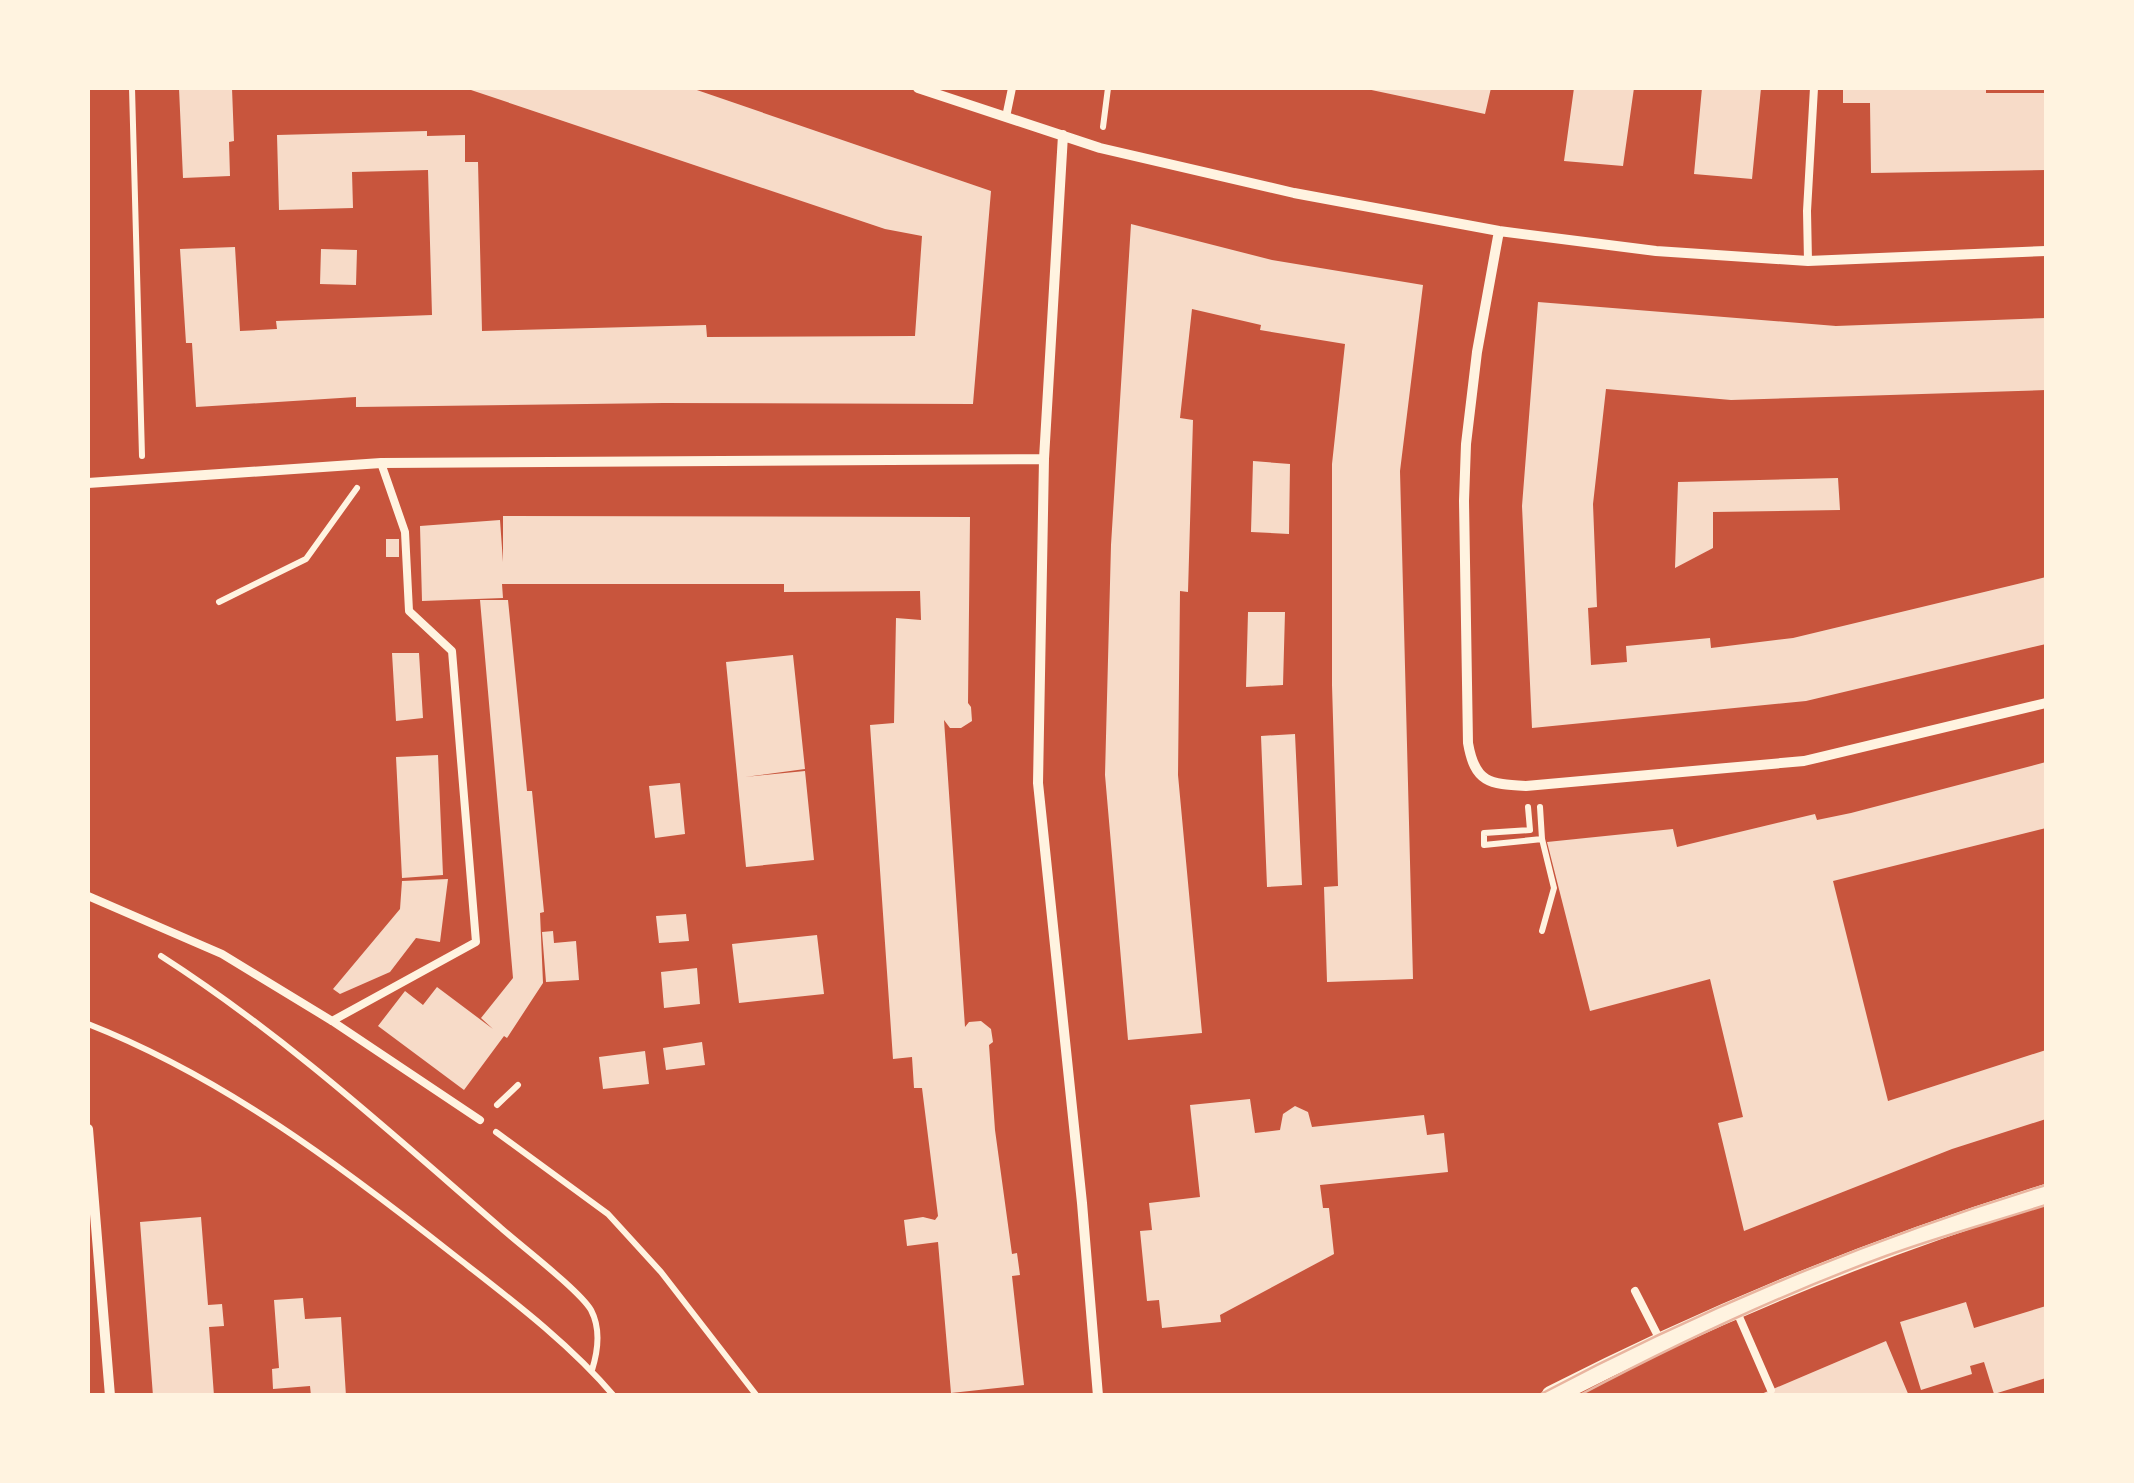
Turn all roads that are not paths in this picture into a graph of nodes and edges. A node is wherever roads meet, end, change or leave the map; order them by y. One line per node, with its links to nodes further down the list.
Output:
1 (918, 88): 4 (street)
2 (1012, 88): 4 (lane)
3 (1814, 88): 8 (lane)
4 (1006, 117): 5 (street)
5 (1063, 136): 6 (street); 9 (street)
6 (1499, 231): 8 (street); 12 (street)
7 (2046, 251): 8 (street)
8 (1808, 261)
9 (1044, 459): 10 (street); 25 (street)
10 (376, 464): 11 (street); 14 (lane)
11 (88, 483)
12 (2046, 704)
13 (88, 896): 14 (lane)
14 (332, 1021): 15 (lane)
15 (480, 1120)
16 (88, 1129): 18 (street)
17 (2046, 1194): 21 (main road)
18 (100, 1272): 19 (lane); 24 (street)
19 (88, 1273)
20 (1635, 1291): 22 (lane)
21 (1736, 1308): 22 (main road); 23 (lane)
22 (1660, 1340): 26 (main road)
23 (1771, 1390)
24 (110, 1396)
25 (1098, 1396)
26 (1550, 1396)

